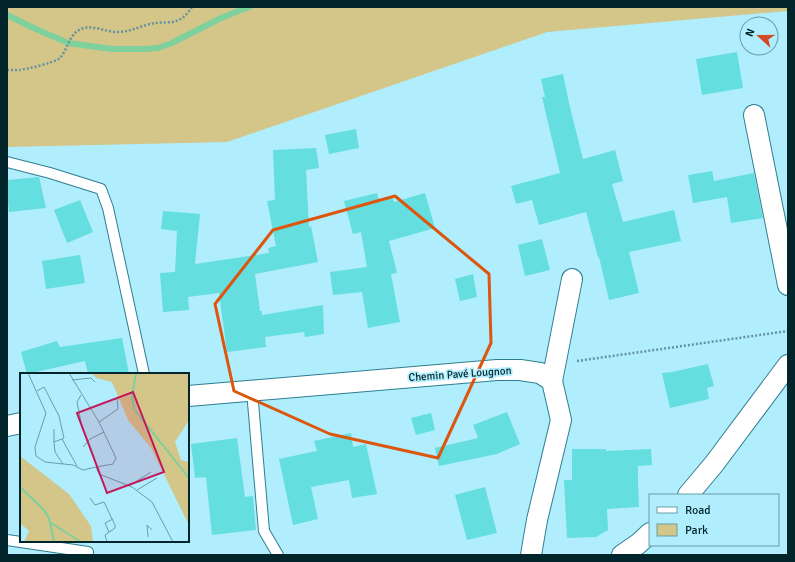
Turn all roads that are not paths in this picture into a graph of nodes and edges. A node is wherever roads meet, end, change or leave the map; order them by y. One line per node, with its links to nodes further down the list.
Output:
1 (754, 115): 4 (street)
2 (7, 162): 7 (lane)
3 (572, 279): 6 (street)
4 (788, 285)
5 (788, 366): 12 (street)
6 (554, 372): 8 (street, Chemin Pavé Lougnon); 19 (street)
7 (144, 373)
8 (252, 391): 9 (street, Chemin Pavé Lougnon); 18 (lane)
9 (189, 396)
10 (20, 423): 11 (street)
11 (7, 426)
12 (689, 494)
13 (649, 534): 20 (street)
14 (7, 540): 15 (lane)
15 (20, 542)
16 (20, 542): 17 (lane)
17 (88, 552)
18 (278, 555)
19 (531, 555)
20 (622, 555)

